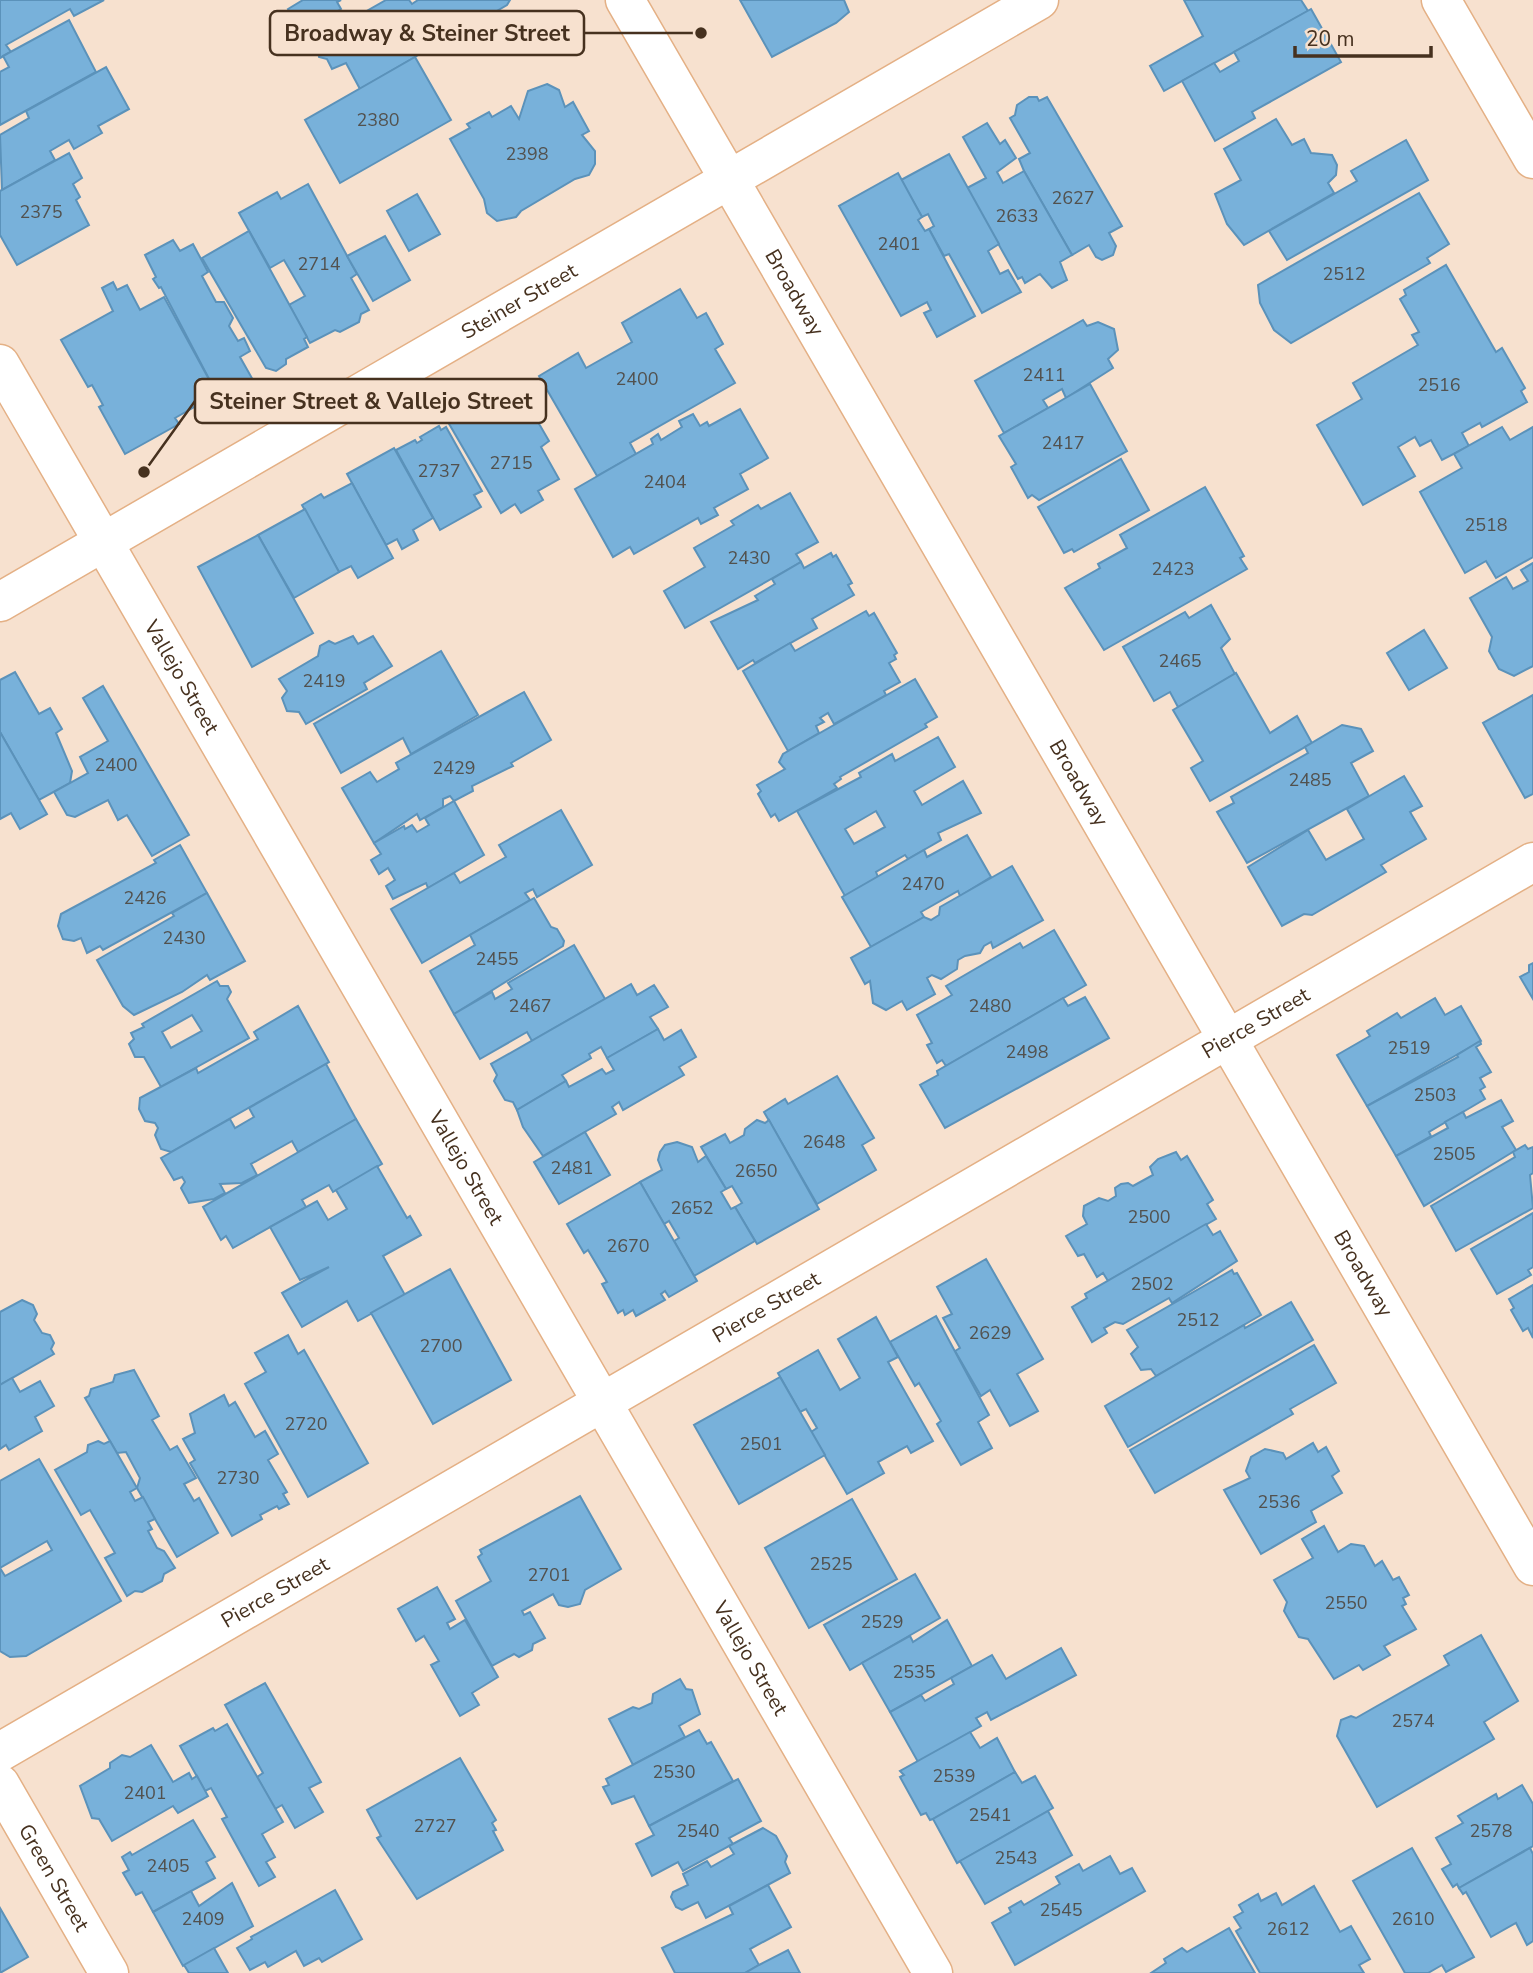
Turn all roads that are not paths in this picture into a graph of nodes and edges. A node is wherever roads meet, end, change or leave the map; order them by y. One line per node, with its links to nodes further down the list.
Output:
1 (625, 0): 5 (street, Broadway)
2 (1039, 0): 5 (street, Steiner Street)
3 (1441, 0): 4 (street)
4 (1533, 159)
5 (729, 180): 7 (street, Steiner Street); 10 (street, Broadway)
6 (0, 364): 7 (street, Vallejo Street)
7 (103, 541): 8 (street, Steiner Street); 11 (street, Vallejo Street)
8 (0, 602)
9 (1533, 862): 10 (street, Pierce Street)
10 (1228, 1039): 11 (street, Pierce Street); 12 (street, Broadway)
11 (603, 1402): 13 (street, Pierce Street); 16 (street, Vallejo Street)
12 (1533, 1566)
13 (0, 1752)
14 (0, 1784): 15 (street, Green Street)
15 (109, 1973)
16 (933, 1973)

